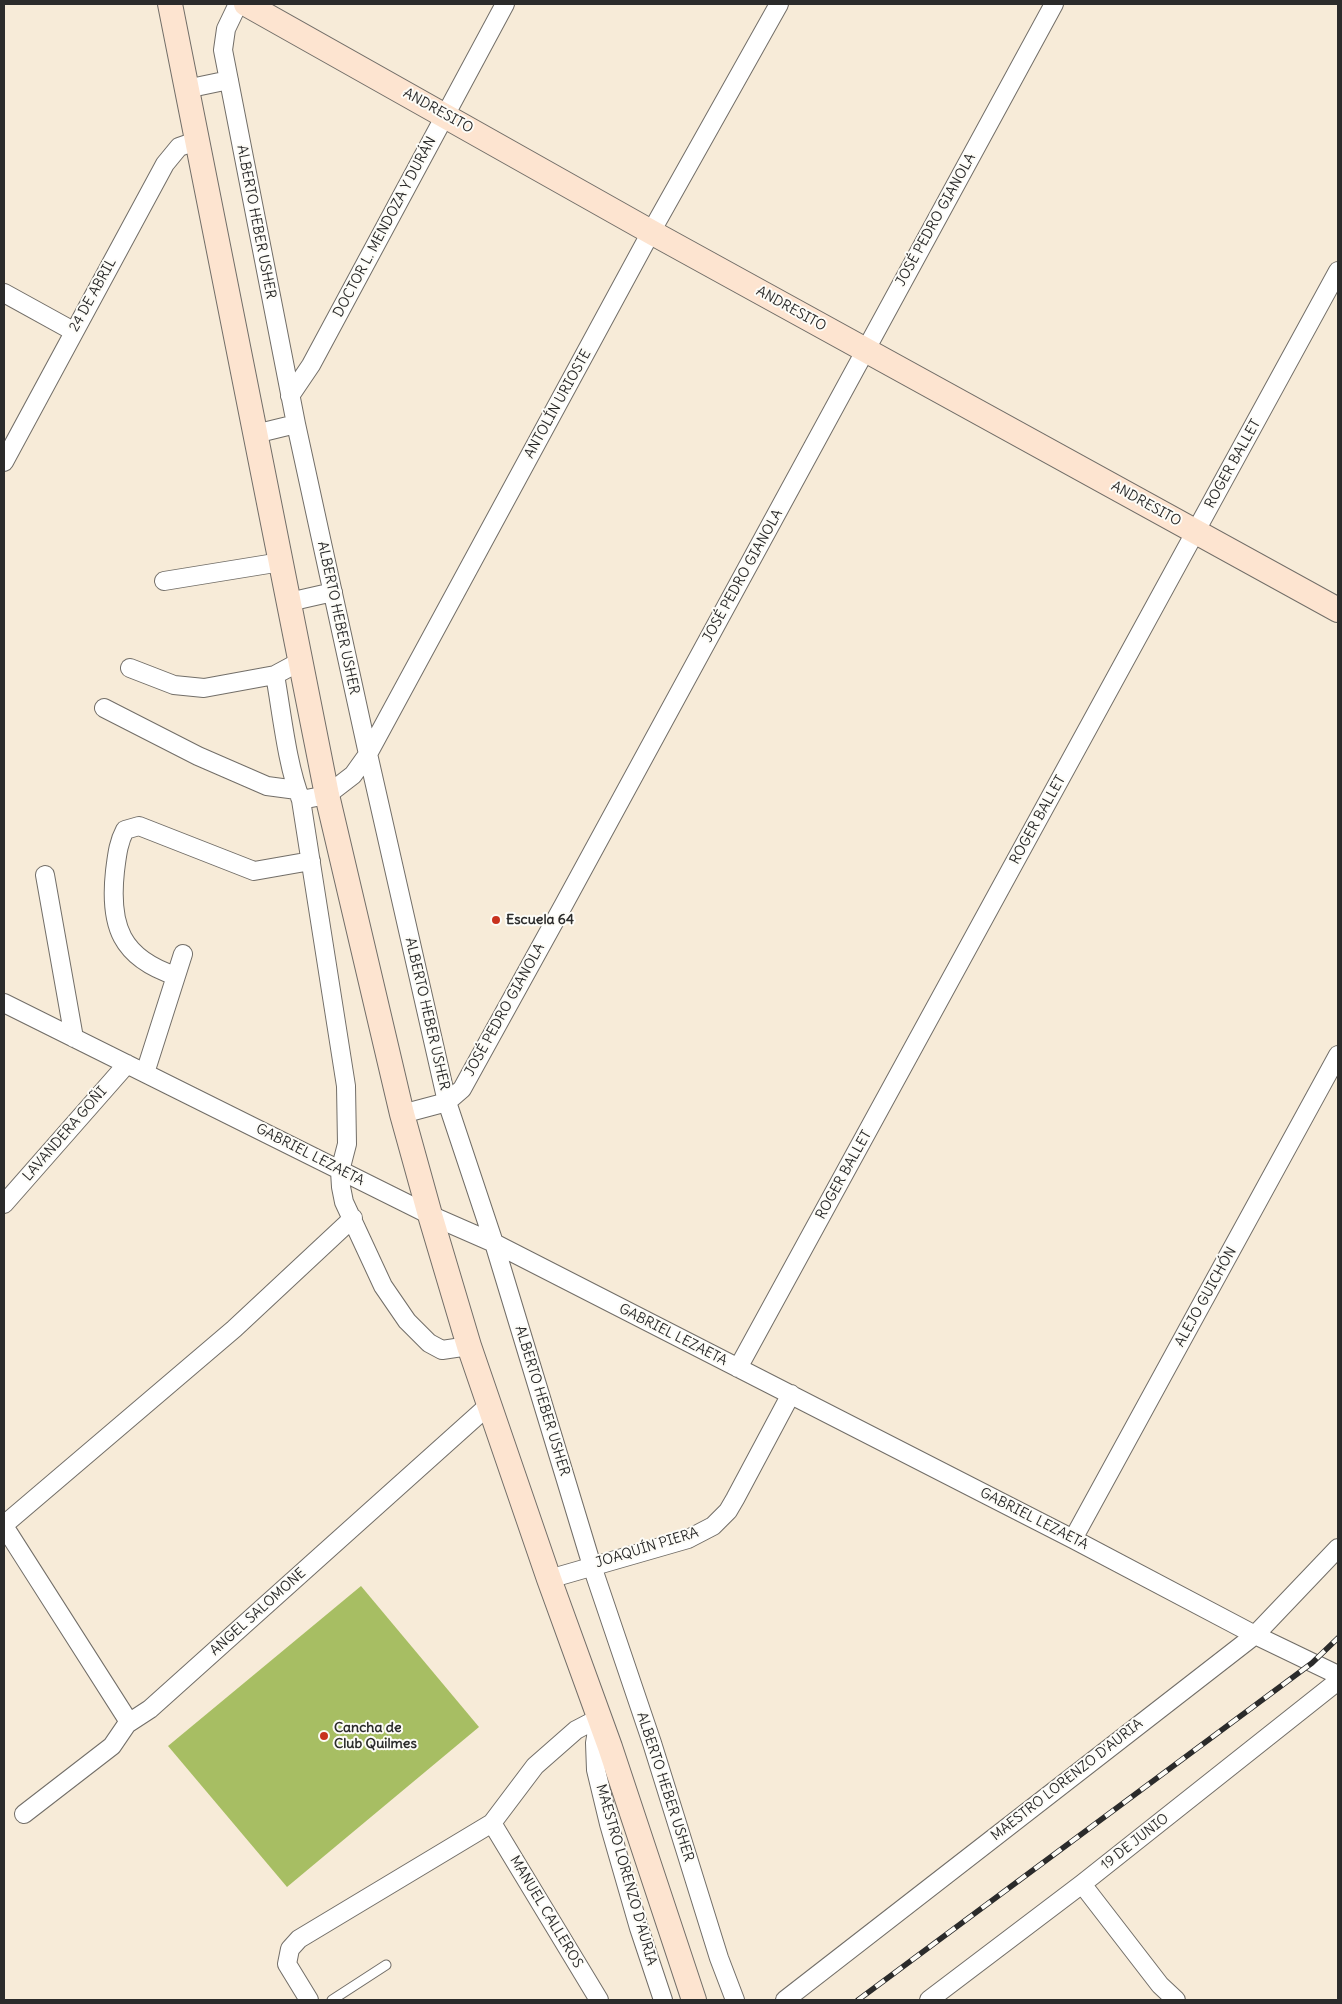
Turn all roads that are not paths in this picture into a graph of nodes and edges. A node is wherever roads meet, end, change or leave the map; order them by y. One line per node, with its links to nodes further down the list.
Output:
1 (170, 4): 8 (street)
2 (238, 4): 7 (street, ALBERTO HEBER USHER)
3 (246, 4): 9 (street, ANDRESITO)
4 (505, 4): 9 (street, DOCTOR L. MENDOZA Y DURÁN)
5 (779, 4): 11 (street, ANTOLÍN URIOSTE)
6 (1054, 4): 15 (street, JOSÉ PEDRO GIANOLA)
7 (229, 80): 8 (street); 16 (street, ALBERTO HEBER USHER)
8 (186, 89): 10 (street)
9 (445, 115): 11 (street, ANDRESITO); 16 (street, DOCTOR L. MENDOZA Y DURÁN)
10 (196, 141): 14 (street, 24 DE ABRIL); 18 (street)
11 (652, 232): 15 (street, ANDRESITO); 30 (street, ANTOLÍN URIOSTE)
12 (1338, 271): 20 (street, ROGER BALLET)
13 (4, 294): 14 (street)
14 (73, 331): 19 (street, 24 DE ABRIL)
15 (865, 350): 20 (street, ANDRESITO); 42 (street, JOSÉ PEDRO GIANOLA)
16 (290, 396): 17 (street, ALBERTO HEBER USHER)
17 (296, 424): 18 (street); 23 (street, ALBERTO HEBER USHER)
18 (255, 434): 21 (street)
19 (4, 462)
20 (1196, 532): 25 (street, ANDRESITO); 50 (street, ROGER BALLET)
21 (281, 562): 22 (street); 24 (street)
22 (164, 581)
23 (333, 592): 24 (street); 30 (street, ALBERTO HEBER USHER)
24 (289, 602): 26 (street)
25 (1338, 610)
26 (301, 661): 28 (street); 32 (street)
27 (130, 668): 28 (street)
28 (275, 676): 31 (street)
29 (104, 708): 31 (street)
30 (368, 754): 32 (street, ANTOLÍN URIOSTE); 42 (street, ALBERTO HEBER USHER)
31 (299, 795): 32 (street); 33 (street)
32 (327, 796): 43 (street)
33 (310, 862): 36 (street); 44 (street)
34 (45, 875): 38 (street)
35 (183, 954): 36 (street)
36 (176, 976): 41 (street)
37 (4, 1003): 38 (street, GABRIEL LEZAETA)
38 (74, 1038): 40 (street, GABRIEL LEZAETA)
39 (1338, 1055): 54 (street, ALEJO GUICHÓN)
40 (127, 1064): 41 (street, GABRIEL LEZAETA); 45 (street, LAVANDERA GOÑI)
41 (145, 1073): 44 (street, GABRIEL LEZAETA)
42 (447, 1102): 43 (street); 48 (street, ALBERTO HEBER USHER)
43 (402, 1114): 46 (street)
44 (340, 1171): 46 (street, GABRIEL LEZAETA); 47 (street)
45 (4, 1204)
46 (430, 1215): 48 (street, GABRIEL LEZAETA); 49 (street)
47 (353, 1218): 49 (street); 53 (street)
48 (494, 1243): 50 (street, GABRIEL LEZAETA); 56 (street, ALBERTO HEBER USHER)
49 (469, 1346): 52 (street)
50 (738, 1368): 51 (street, GABRIEL LEZAETA)
51 (791, 1394): 54 (street, GABRIEL LEZAETA); 56 (street, JOAQUÍN PIERA)
52 (489, 1404): 57 (street); 62 (street, ANGEL SALOMONE)
53 (4, 1525): 62 (street)
54 (1074, 1539): 58 (street, GABRIEL LEZAETA)
55 (1338, 1548): 58 (street, MAESTRO LORENZO D'AURIA)
56 (592, 1566): 57 (street, JOAQUÍN PIERA); 72 (street, ALBERTO HEBER USHER)
57 (549, 1579): 61 (street)
58 (1255, 1635): 59 (street, GABRIEL LEZAETA); 73 (street, MAESTRO LORENZO D'AURIA)
59 (1338, 1675)
60 (1338, 1681): 65 (street, 19 DE JUNIO)
61 (599, 1718): 64 (street); 70 (street, MAESTRO LORENZO D'AURIA); 71 (street)
62 (129, 1722): 63 (street, ANGEL SALOMONE)
63 (24, 1814)
64 (492, 1823): 67 (street); 69 (street, MANUEL CALLEROS)
65 (1082, 1884): 74 (street, 19 DE JUNIO); 75 (street)
66 (386, 1965): 68 (lane)
67 (309, 2000)
68 (332, 2000)
69 (599, 2000)
70 (663, 2000)
71 (694, 2000)
72 (735, 2000)
73 (785, 2000)
74 (929, 2000)
75 (1176, 2000)

